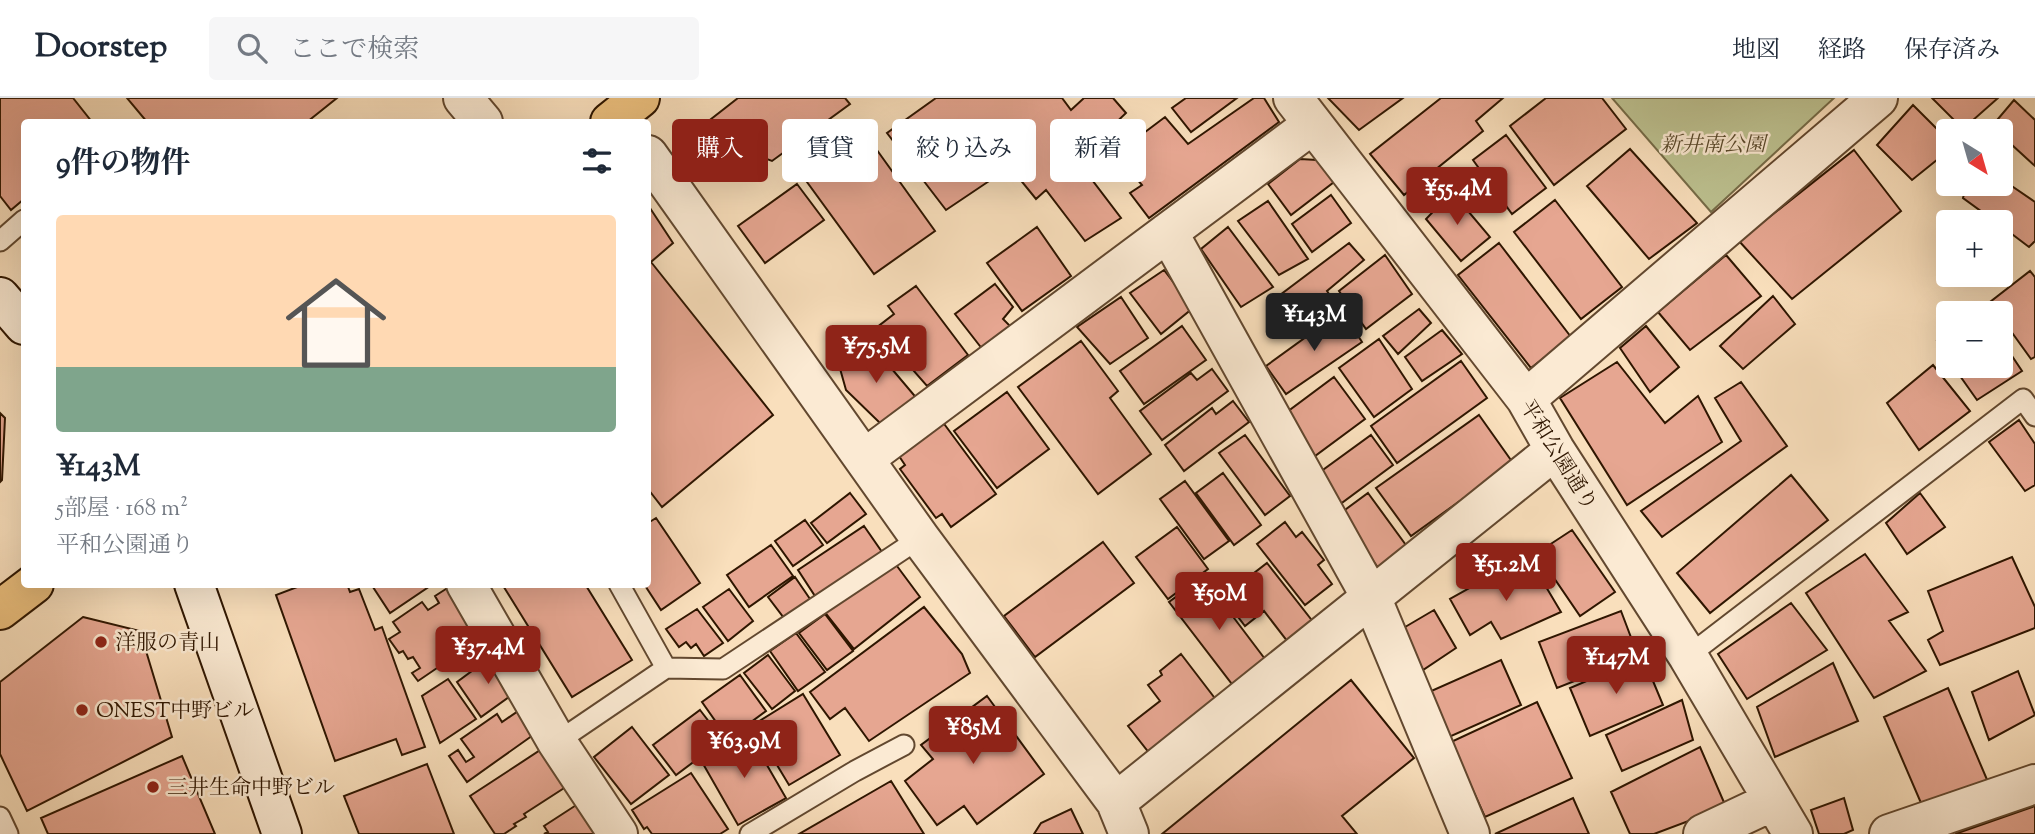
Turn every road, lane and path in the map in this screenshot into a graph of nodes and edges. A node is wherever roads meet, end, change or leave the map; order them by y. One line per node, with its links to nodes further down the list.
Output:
1 (463, 98): 4 (street)
2 (1870, 101): 11 (street)
3 (1303, 111): 7 (street); 11 (street, 平和公園通り)
4 (480, 119)
5 (651, 159): 14 (street)
6 (21, 223): 8 (lane)
7 (1168, 232): 14 (street); 20 (street)
8 (0, 241)
9 (0, 297): 10 (street)
10 (21, 322)
11 (1526, 399): 13 (street, 平和公園通り)
12 (2035, 416): 22 (lane)
13 (1555, 450): 20 (street); 22 (street, 平和公園通り)
14 (864, 459): 15 (street)
15 (920, 538): 23 (lane); 29 (street)
16 (29, 588): 21 (main road)
17 (195, 588): 31 (street)
18 (468, 588): 24 (street)
19 (621, 588): 23 (lane)
20 (1372, 599): 29 (street); 34 (street)
21 (0, 610)
22 (1688, 656): 27 (street, 平和公園通り)
23 (666, 668): 24 (lane)
24 (558, 742): 32 (street)
25 (904, 746): 33 (lane)
26 (2035, 783): 37 (street)
27 (1773, 801): 35 (street); 36 (street, 平和公園通り)
28 (0, 817): 30 (lane)
29 (1122, 818)
30 (8, 834)
31 (282, 834)
32 (618, 834)
33 (750, 834)
34 (1470, 834)
35 (1703, 834)
36 (1793, 834)
37 (1889, 834)

